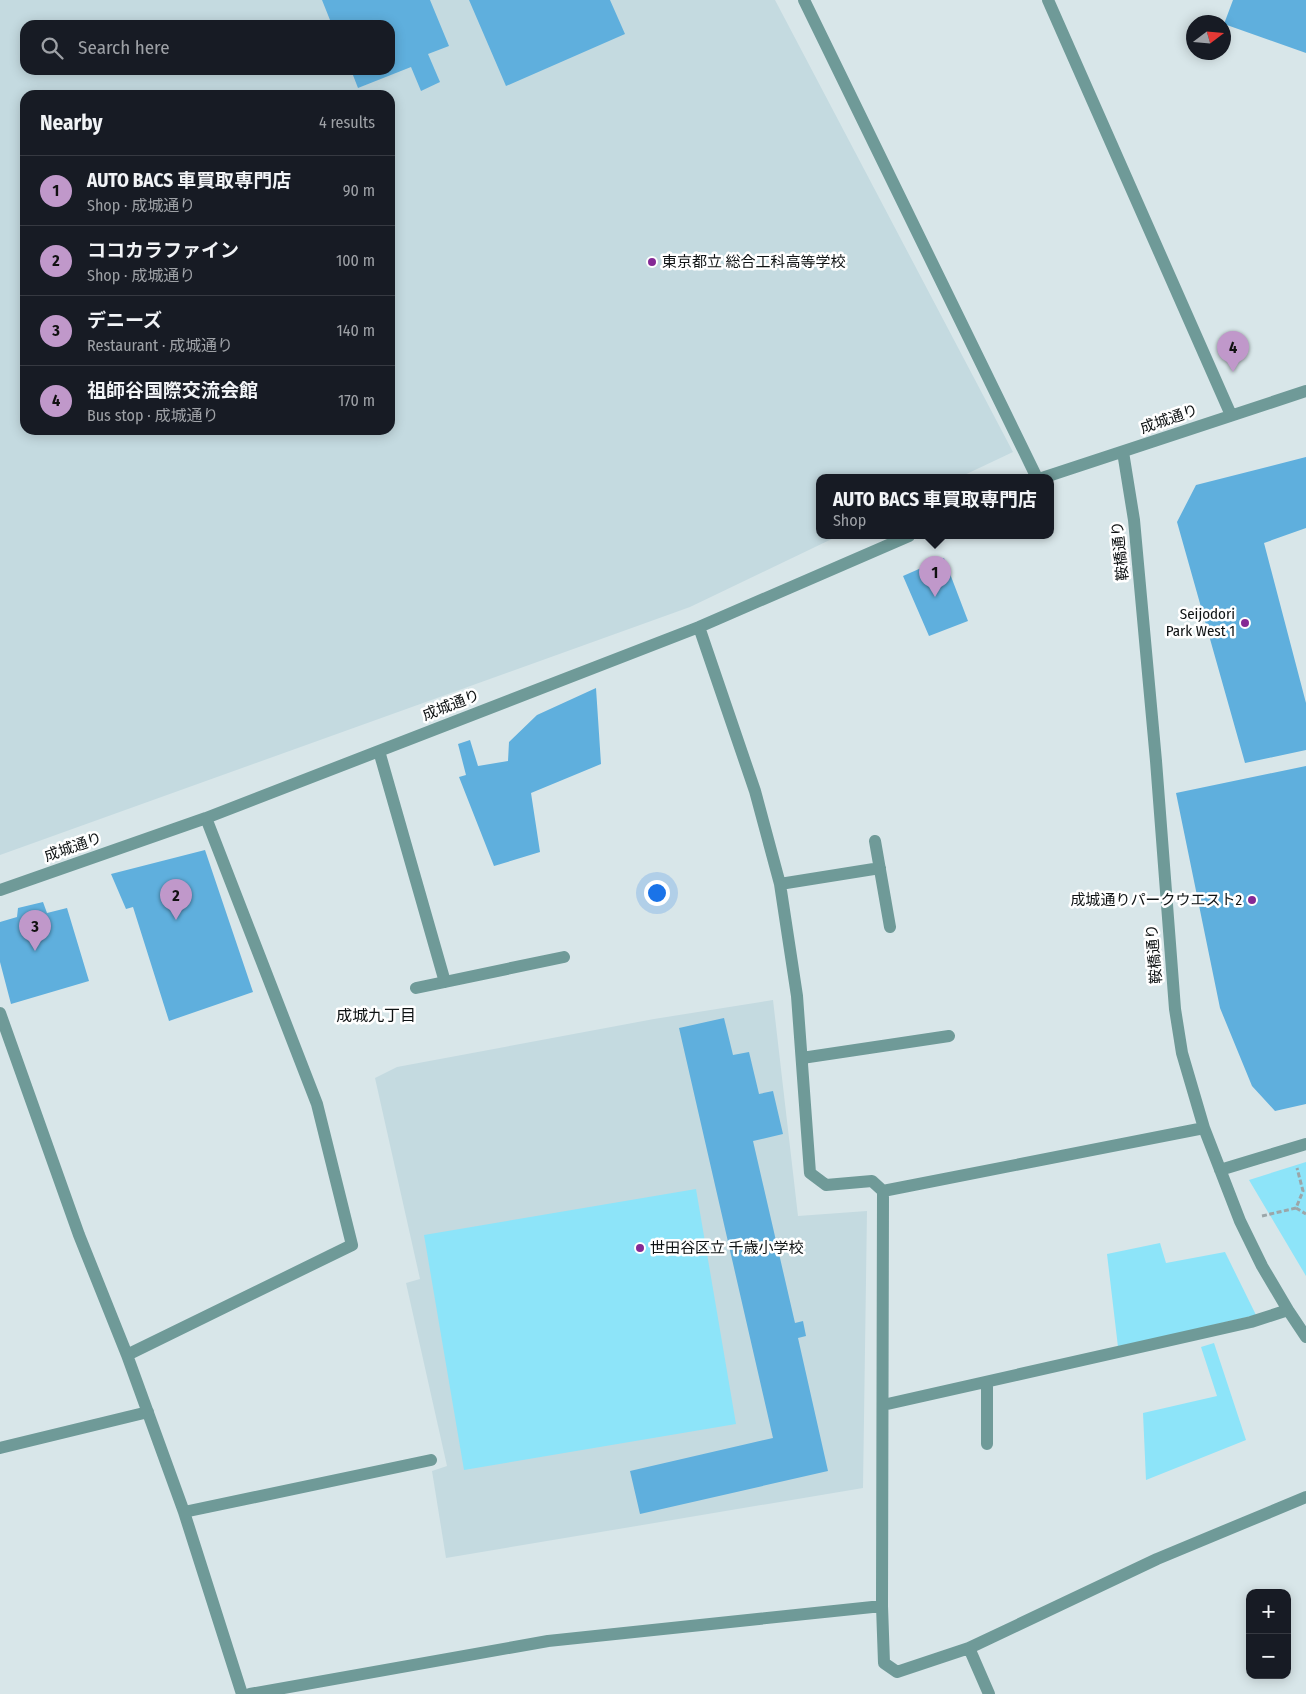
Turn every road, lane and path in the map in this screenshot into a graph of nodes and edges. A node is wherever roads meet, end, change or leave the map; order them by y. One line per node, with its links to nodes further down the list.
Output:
1 (804, 0): 6 (street)
2 (1048, 0): 4 (street)
3 (1306, 390): 4 (street, 成城通り)
4 (1231, 415): 5 (street, 成城通り)
5 (1123, 452): 7 (street, 成城通り); 23 (street, 鞍橋通り)
6 (1035, 474)
7 (1054, 474)
8 (902, 539): 9 (street, 成城通り)
9 (699, 627): 10 (street, 成城通り); 14 (street)
10 (379, 751): 11 (street, 成城通り); 18 (street)
11 (206, 818): 15 (street, 成城通り); 34 (street)
12 (875, 841): 13 (street)
13 (880, 868): 14 (street); 16 (street)
14 (780, 884): 22 (street)
15 (0, 890)
16 (890, 927)
17 (564, 958): 18 (street)
18 (445, 982): 19 (street)
19 (416, 988)
20 (0, 1013): 34 (street)
21 (949, 1036): 22 (street)
22 (802, 1058): 27 (street)
23 (1204, 1128): 26 (street, 鞍橋通り); 27 (street)
24 (1306, 1144): 25 (street)
25 (1292, 1148): 26 (street); 28 (path)
26 (1220, 1170): 31 (street, 鞍橋通り)
27 (883, 1191): 36 (street)
28 (1304, 1192): 29 (path)
29 (1296, 1208): 30 (path); 31 (path)
30 (1306, 1214)
31 (1240, 1222): 32 (street, 鞍橋通り)
32 (1288, 1310): 33 (street, 鞍橋通り); 35 (street)
33 (1306, 1337)
34 (127, 1355): 37 (street)
35 (988, 1382): 36 (street); 38 (street)
36 (883, 1406): 43 (street)
37 (148, 1412): 39 (street); 42 (street)
38 (987, 1444)
39 (0, 1448)
40 (431, 1460): 42 (street)
41 (1306, 1497): 44 (street)
42 (184, 1512): 45 (street)
43 (882, 1606): 44 (street); 46 (street)
44 (969, 1648): 47 (street)
45 (242, 1694)
46 (250, 1694)
47 (989, 1694)

